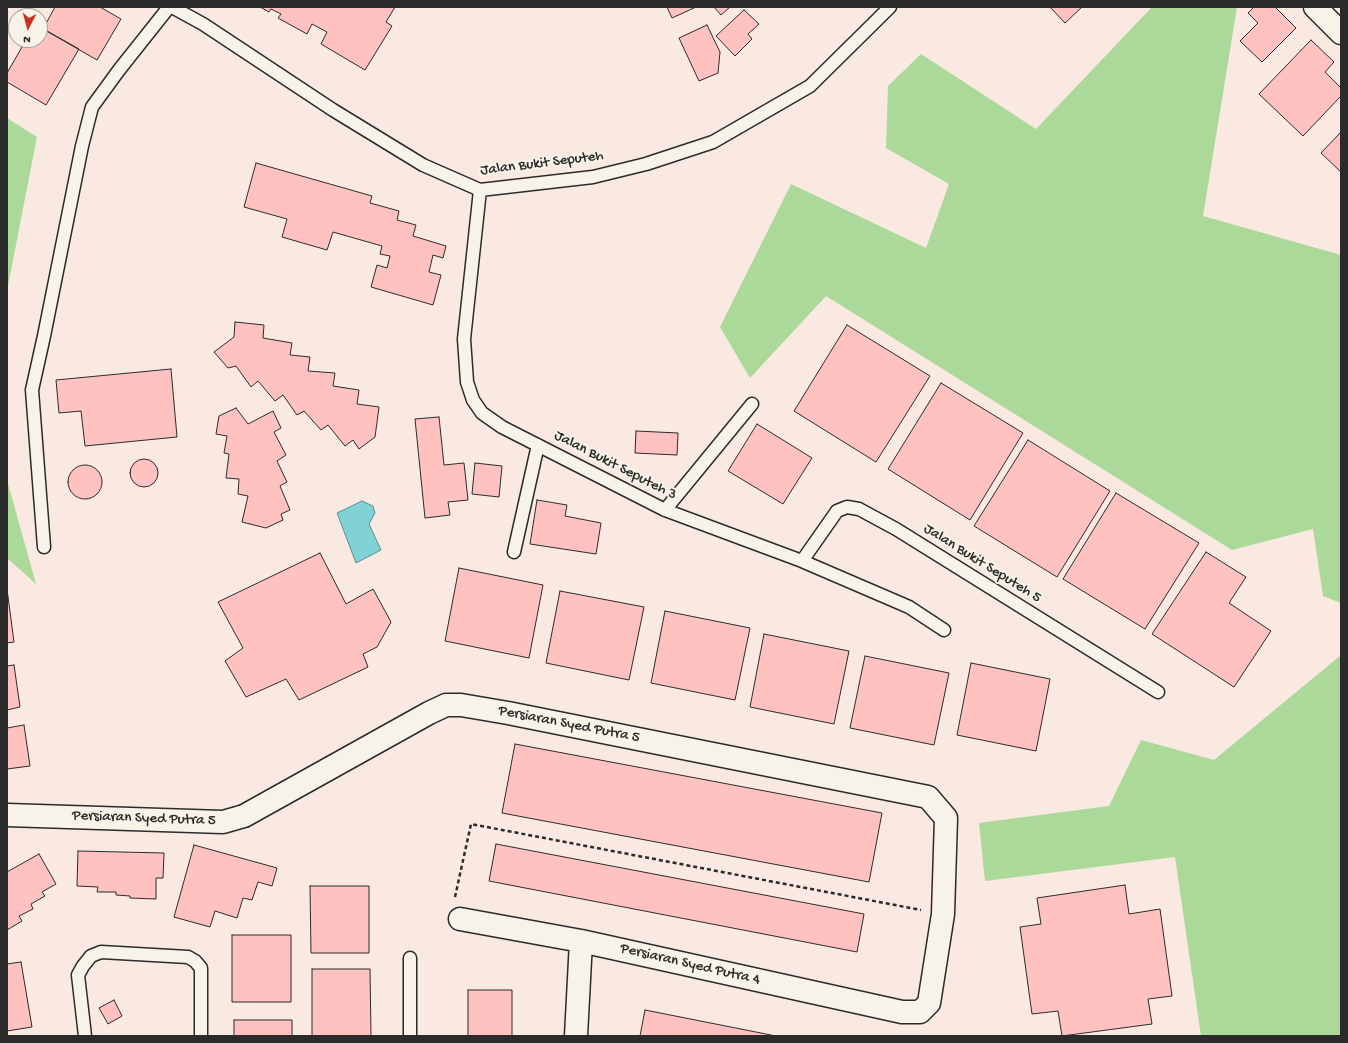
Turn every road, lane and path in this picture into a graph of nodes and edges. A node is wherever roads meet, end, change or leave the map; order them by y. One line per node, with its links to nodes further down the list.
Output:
1 (169, 7): 10 (lane)
2 (172, 7): 6 (lane, Jalan Bukit Seputeh)
3 (890, 7): 6 (lane, Jalan Bukit Seputeh)
4 (1315, 7): 5 (street)
5 (1341, 33)
6 (480, 190): 8 (lane, Jalan Bukit Seputeh 3)
7 (752, 404): 9 (lane)
8 (538, 445): 9 (lane, Jalan Bukit Seputeh 3); 11 (lane)
9 (666, 510): 12 (lane, Jalan Bukit Seputeh 3)
10 (44, 547)
11 (514, 552)
12 (802, 561): 13 (lane, Jalan Bukit Seputeh 3); 14 (lane, Jalan Bukit Seputeh 5)
13 (944, 630)
14 (1158, 692)
15 (7, 814): 16 (street, Persiaran Syed Putra 5)
16 (943, 914): 17 (path); 20 (street, Persiaran Syed Putra 5)
17 (460, 919): 18 (street, Persiaran Syed Putra 4)
18 (581, 941): 20 (street, Persiaran Syed Putra 4); 24 (street)
19 (410, 958): 23 (lane)
20 (920, 1012)
21 (85, 1036): 22 (lane)
22 (201, 1036)
23 (410, 1036)
24 (576, 1036)

